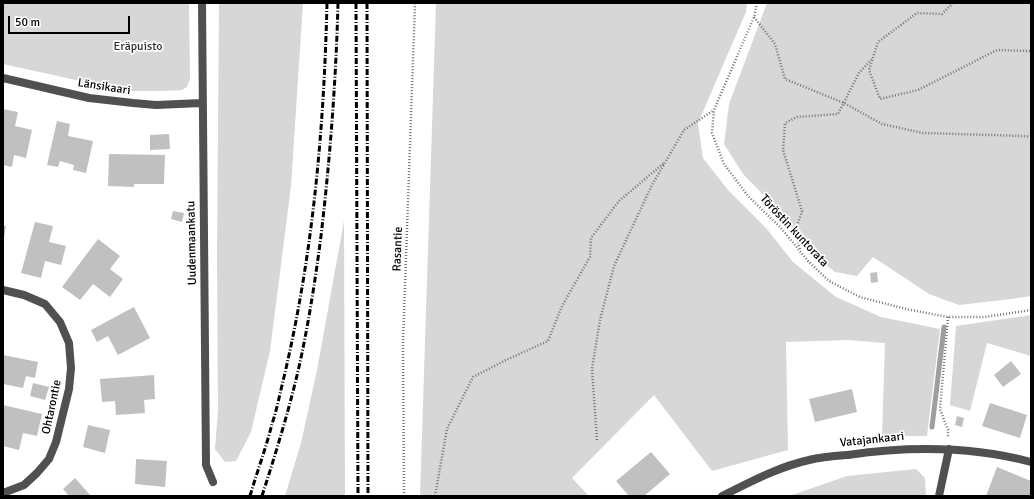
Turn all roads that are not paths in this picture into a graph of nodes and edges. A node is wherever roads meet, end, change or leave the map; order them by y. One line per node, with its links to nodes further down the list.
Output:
1 (202, 3): 3 (street, Uudenmaankatu)
2 (3, 78): 3 (street, Länsikaari)
3 (202, 103): 7 (street, Uudenmaankatu)
4 (3, 290): 8 (street, Ohtarontie)
5 (949, 449): 6 (street, Vatajankaari); 9 (street, Vatajankaari); 10 (street)
6 (1031, 462)
7 (213, 482)
8 (3, 493)
9 (722, 496)
10 (939, 496)

